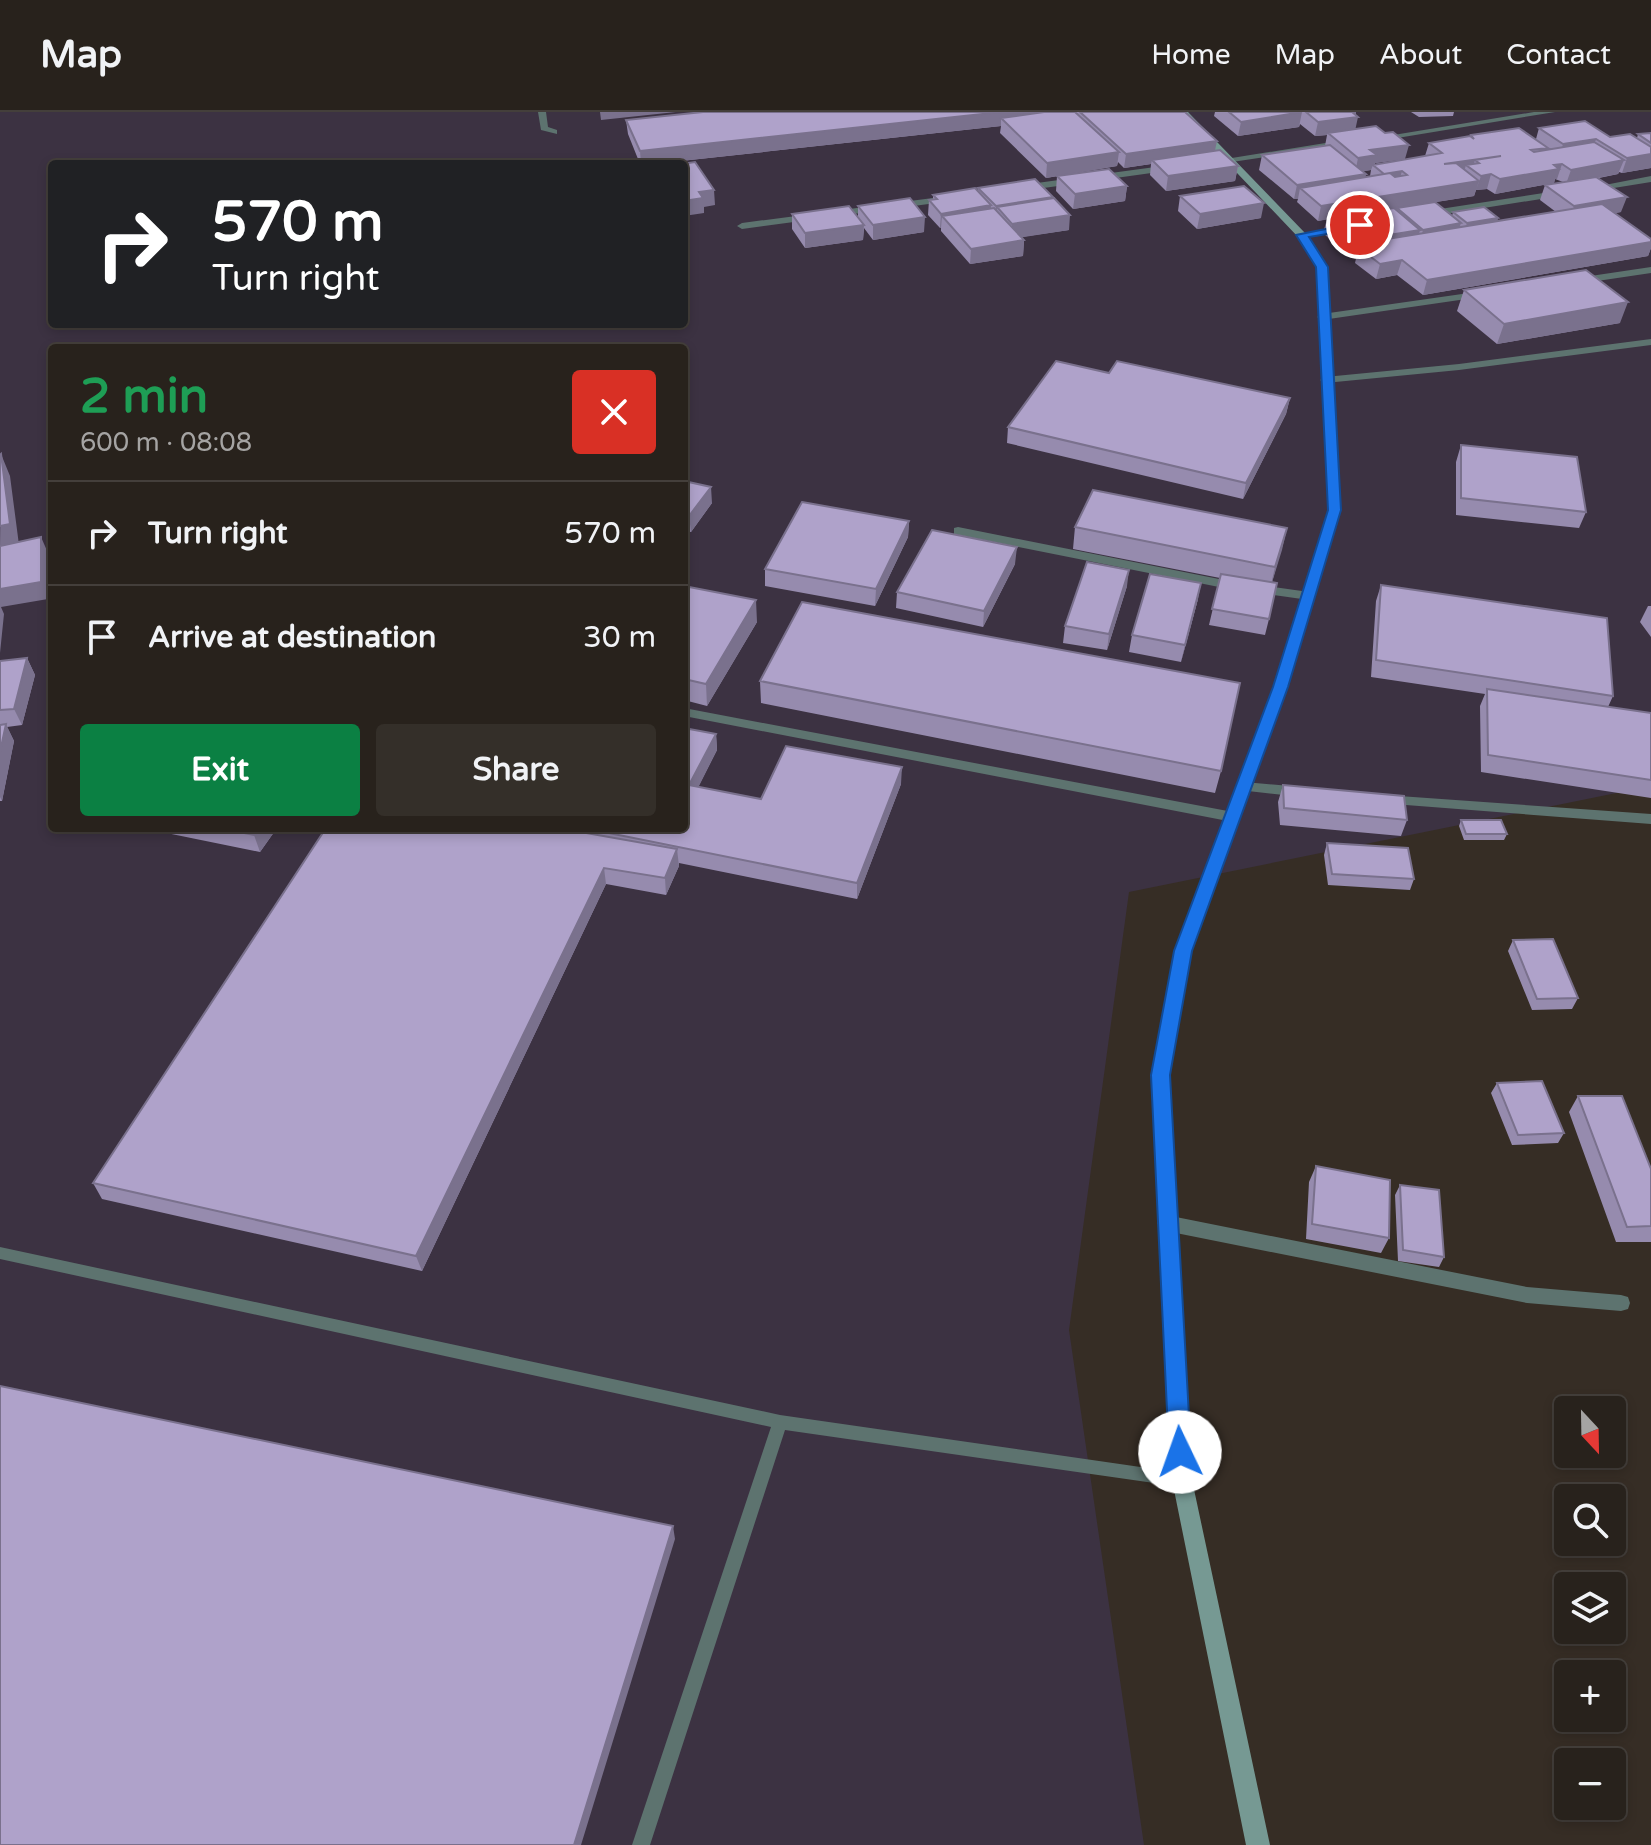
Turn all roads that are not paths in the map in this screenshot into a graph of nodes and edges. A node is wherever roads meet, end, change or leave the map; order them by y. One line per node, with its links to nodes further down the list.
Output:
1 (542, 112): 4 (street)
2 (1183, 112): 7 (street)
3 (1551, 112): 5 (street)
4 (554, 132)
5 (1366, 140)
6 (1350, 142): 7 (street)
7 (1230, 159): 8 (street); 16 (street)
8 (1199, 164)
9 (1183, 166): 11 (street)
10 (1651, 179): 13 (street)
11 (1011, 190)
12 (964, 196): 15 (street)
13 (1408, 218)
14 (1363, 225): 16 (street)
15 (742, 226)
16 (1302, 235): 20 (street)
17 (1651, 270): 18 (street)
18 (1557, 284)
19 (1495, 292): 20 (street)
20 (1322, 317): 22 (street)
21 (1651, 342): 22 (street)
22 (1325, 380): 24 (street)
23 (958, 531): 24 (street)
24 (1309, 596): 26 (street)
25 (688, 713): 29 (street)
26 (1244, 787): 27 (street); 29 (street)
27 (1315, 793)
28 (1374, 799): 30 (street)
29 (1233, 817): 31 (street)
30 (1651, 819)
31 (1166, 1223): 33 (street); 35 (street)
32 (0, 1253): 34 (lane)
33 (1621, 1303)
34 (780, 1422): 35 (lane); 36 (lane)
35 (1182, 1480): 37 (street)
36 (641, 1845)
37 (1258, 1845)

